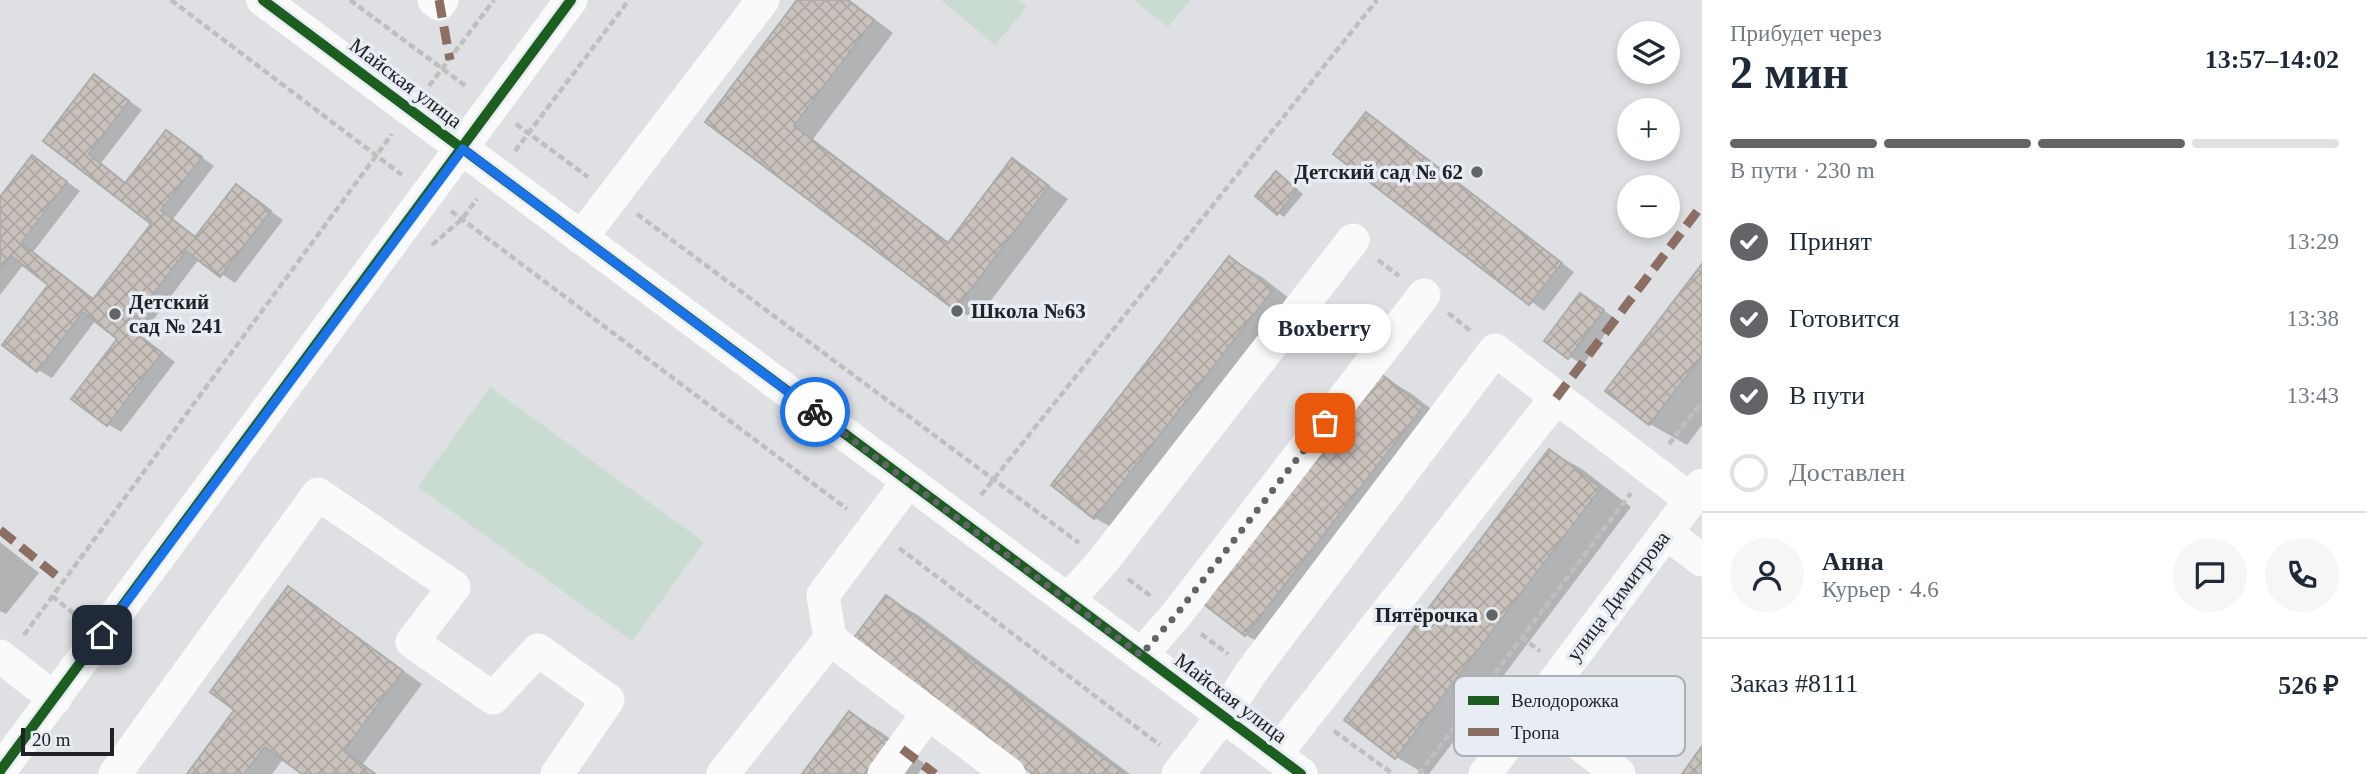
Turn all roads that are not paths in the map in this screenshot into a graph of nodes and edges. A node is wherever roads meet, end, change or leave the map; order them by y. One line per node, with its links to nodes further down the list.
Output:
1 (263, 0): 6 (street, Майская улица)
2 (434, 0): 3 (street)
3 (442, 0)
4 (571, 0): 6 (street)
5 (763, 0): 7 (street)
6 (463, 149): 7 (street, Майская улица); 20 (street)
7 (581, 238): 11 (street, Майская улица)
8 (1353, 240): 15 (street)
9 (1424, 295): 17 (street)
10 (1556, 398): 12 (street); 22 (street); 26 (street)
11 (908, 482): 15 (street, Майская улица); 16 (street)
12 (1696, 493): 13 (street, улица Димитрова)
13 (1666, 533): 14 (street); 19 (street, улица Димитрова)
14 (1702, 560)
15 (1068, 600): 17 (street, Майская улица)
16 (831, 639): 21 (street); 30 (street)
17 (1141, 655): 22 (street, Майская улица)
18 (3, 658): 20 (street)
19 (1558, 676)
20 (55, 699): 23 (street)
21 (928, 713): 31 (street); 32 (street)
22 (1223, 716): 26 (street, Майская улица); 27 (street)
23 (5, 755)
24 (1498, 756): 33 (street, улица Димитрова)
25 (1595, 756): 34 (street)
26 (1288, 764)
27 (1182, 769)
28 (115, 774): 29 (street)
29 (557, 774)
30 (723, 774)
31 (884, 774)
32 (1009, 774)
33 (1485, 774)
34 (1619, 774)

